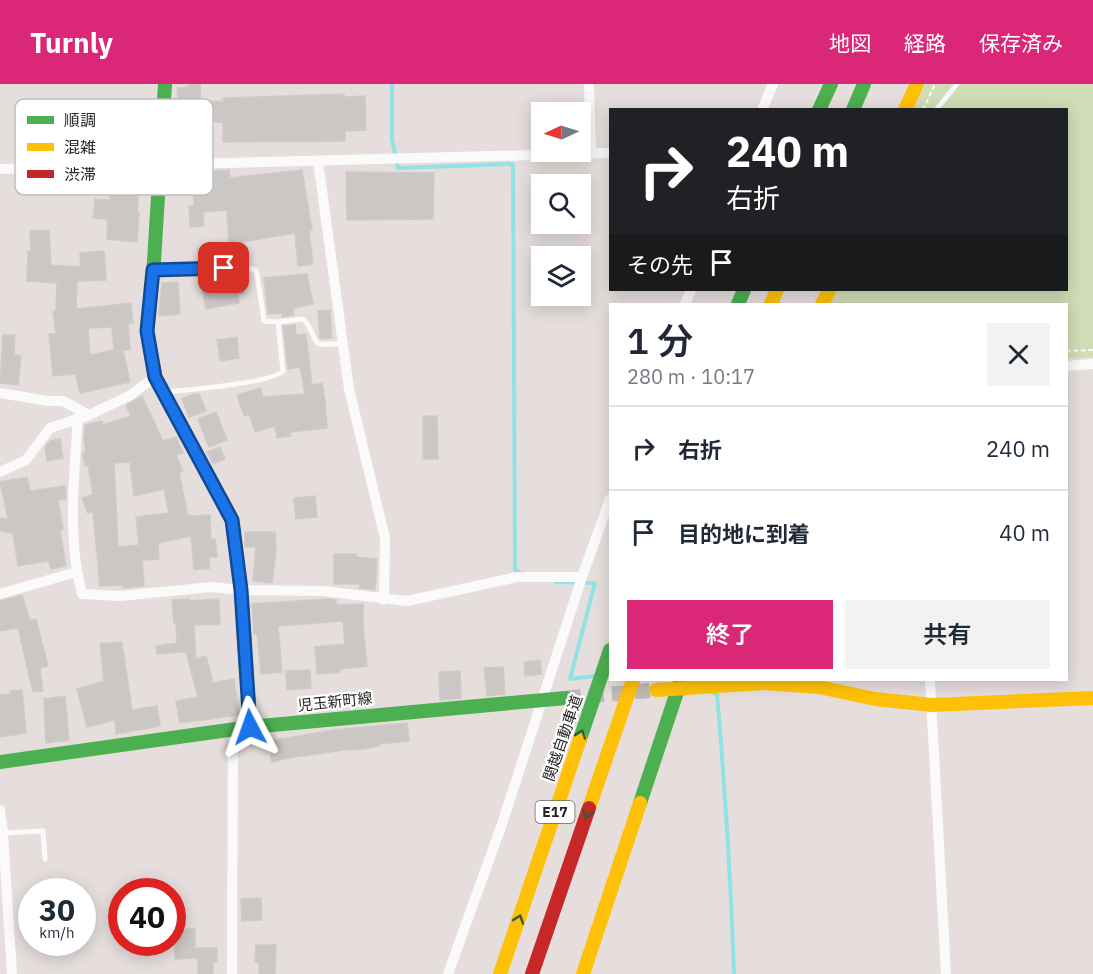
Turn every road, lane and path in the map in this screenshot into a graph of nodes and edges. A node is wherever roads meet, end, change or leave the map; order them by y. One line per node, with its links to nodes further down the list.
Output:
1 (165, 84): 9 (main road)
2 (589, 84): 10 (street)
3 (773, 84): 11 (street)
4 (831, 84): 12 (main road)
5 (864, 84): 13 (main road)
6 (917, 84): 14 (main road)
7 (935, 84): 15 (path)
8 (957, 84): 16 (lane)
9 (164, 99)
10 (590, 102)
11 (763, 108)
12 (820, 108)
13 (854, 108)
14 (907, 108)
15 (924, 108)
16 (938, 108)
17 (591, 153): 18 (street)
18 (609, 153)
19 (531, 155): 20 (street)
20 (318, 160): 21 (street); 27 (street)
21 (213, 163)
22 (0, 169): 23 (street)
23 (15, 169)
24 (157, 195): 25 (main road)
25 (153, 270): 26 (lane); 32 (main road)
26 (278, 322): 27 (lane); 33 (lane)
27 (343, 343): 42 (street)
28 (1093, 350): 29 (path)
29 (1068, 351)
30 (1093, 364): 31 (street)
31 (1068, 366)
32 (155, 377): 33 (main road); 35 (street)
33 (164, 392): 40 (main road)
34 (0, 393): 35 (street)
35 (84, 416): 36 (street); 38 (street)
36 (0, 472)
37 (609, 502): 39 (street)
38 (76, 572): 40 (street); 41 (street)
39 (582, 577): 42 (street); 50 (street)
40 (241, 590): 42 (street); 52 (main road)
41 (0, 594)
42 (384, 600)
43 (609, 653): 61 (main road, 関越自動車道 / E17, one-way to 43)
44 (633, 681): 62 (main road, E17, one-way to 62)
45 (930, 681): 51 (street)
46 (679, 684): 47 (main road); 51 (main road); 63 (main road)
47 (656, 690)
48 (566, 698): 50 (main road, 児玉新町線)
49 (1093, 698): 51 (main road)
50 (543, 700): 52 (main road, 児玉新町線); 60 (street)
51 (932, 705): 64 (street)
52 (250, 727): 53 (main road, 児玉新町線)
53 (233, 729): 54 (main road, 児玉新町線); 59 (street)
54 (0, 762)
55 (0, 810): 56 (street)
56 (3, 834): 57 (lane); 58 (street)
57 (45, 858)
58 (12, 974)
59 (232, 974)
60 (448, 974)
61 (500, 974)
62 (532, 974)
63 (583, 974)
64 (946, 974)

